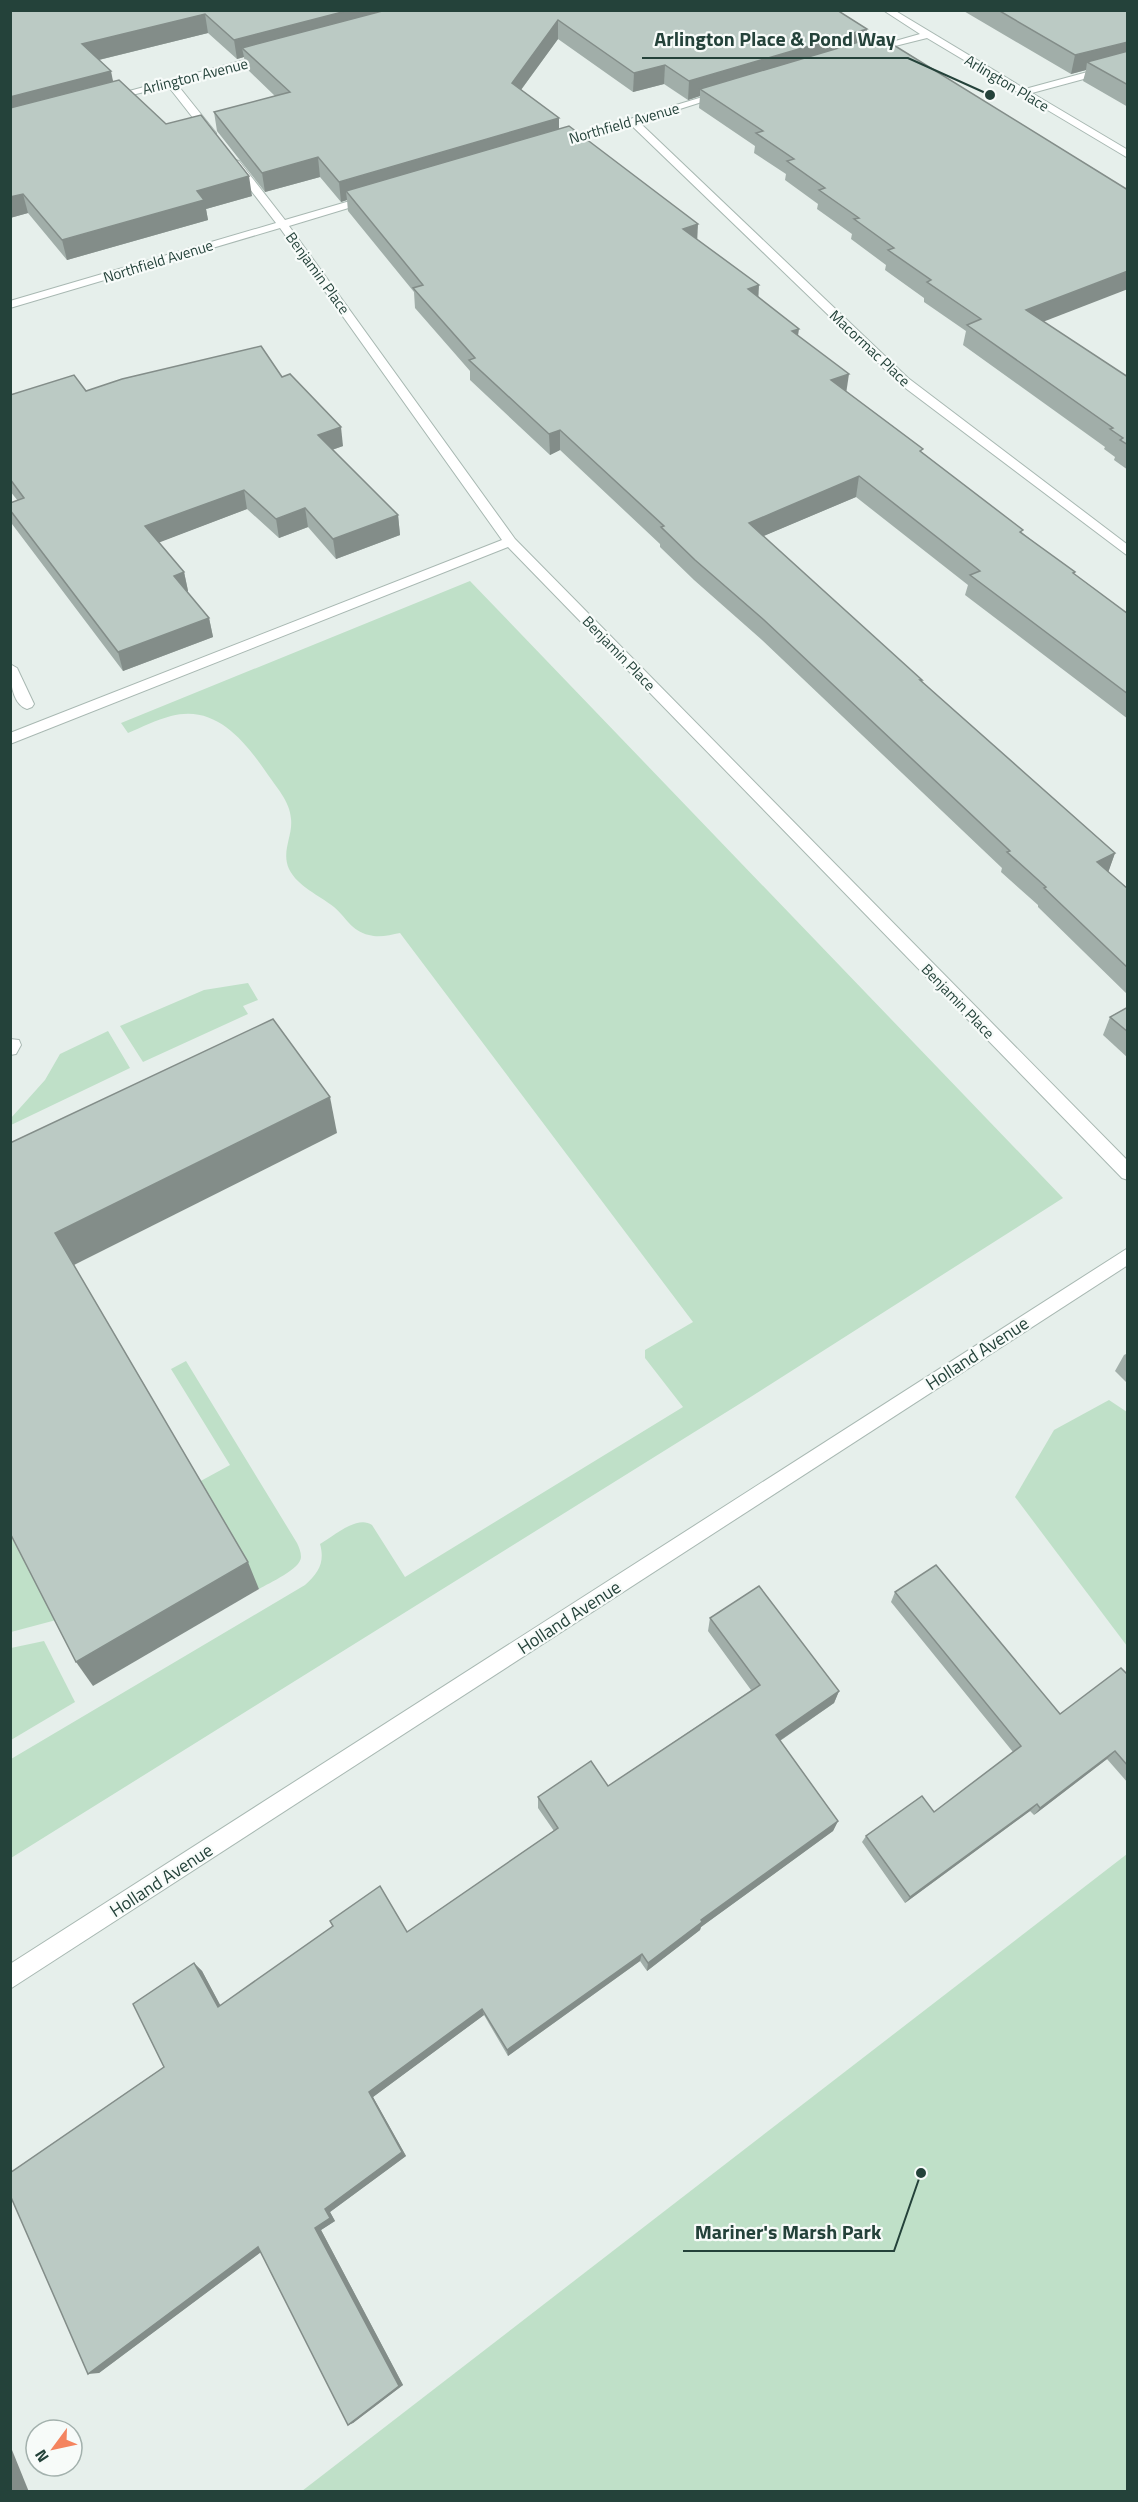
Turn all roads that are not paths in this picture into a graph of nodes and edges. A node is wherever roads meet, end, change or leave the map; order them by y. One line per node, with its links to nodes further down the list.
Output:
1 (886, 10): 2 (street, Arlington Place)
2 (927, 34): 4 (street); 8 (street, Arlington Place)
3 (283, 53): 6 (street, Arlington Avenue)
4 (859, 54)
5 (1128, 64): 8 (street)
6 (170, 82): 9 (street, Arlington Avenue); 14 (street, Benjamin Place)
7 (734, 91): 10 (street, Northfield Avenue)
8 (1023, 92): 12 (street, Arlington Place)
9 (102, 100)
10 (632, 121): 11 (street, Northfield Avenue); 17 (street, Macormac Place)
11 (553, 144)
12 (1128, 155)
13 (384, 194): 14 (street, Northfield Avenue)
14 (282, 224): 15 (street, Northfield Avenue); 16 (street, Benjamin Place)
15 (10, 305)
16 (510, 542): 20 (street); 21 (street, Benjamin Place)
17 (1128, 552)
18 (10, 668): 19 (street)
19 (27, 704)
20 (10, 739)
21 (1128, 1173)
22 (1128, 1255): 23 (street, Holland Avenue)
23 (10, 1978)

